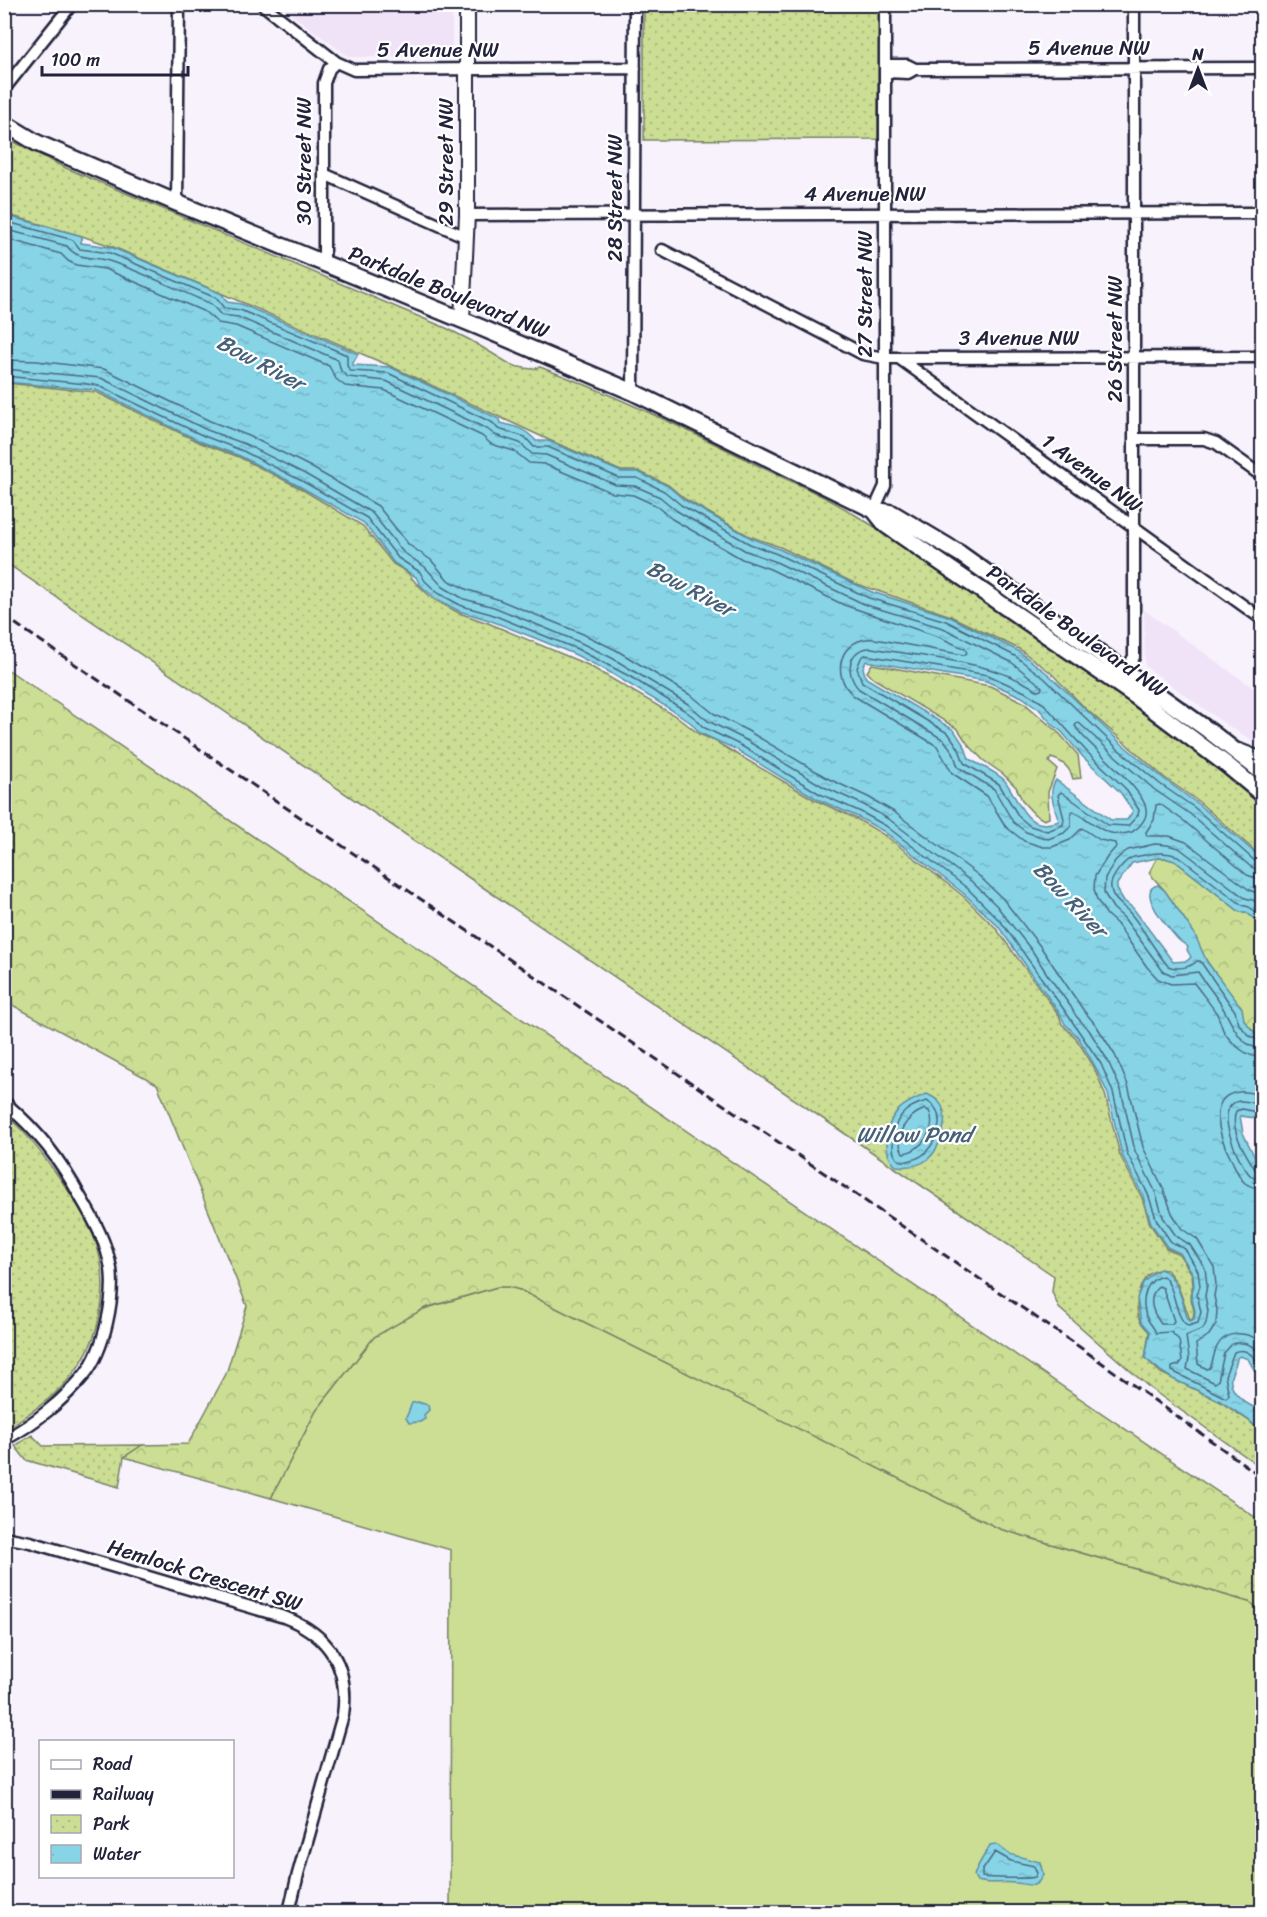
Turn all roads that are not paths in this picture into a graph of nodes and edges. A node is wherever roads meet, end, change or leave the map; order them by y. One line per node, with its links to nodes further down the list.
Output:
1 (72, 4): 14 (street)
2 (179, 4): 17 (street)
3 (262, 4): 8 (street, 5 Avenue NW)
4 (467, 4): 13 (street, 29 Street NW)
5 (635, 4): 9 (street, 28 Street NW)
6 (885, 4): 10 (street, 27 Street NW)
7 (1134, 4): 11 (street, 26 Street NW)
8 (336, 62): 13 (street, 5 Avenue NW); 16 (street, 30 Street NW)
9 (635, 68): 13 (street, 5 Avenue NW); 22 (street, 28 Street NW)
10 (886, 68): 11 (street, 5 Avenue NW); 20 (street, 27 Street NW)
11 (1134, 68): 12 (street, 5 Avenue NW); 18 (street, 26 Street NW)
12 (1263, 68)
13 (467, 69): 21 (street, 29 Street NW)
14 (4, 89)
15 (4, 123): 17 (main road, Parkdale Boulevard NW)
16 (324, 174): 23 (street); 25 (street, 30 Street NW)
17 (177, 204): 25 (main road, Parkdale Boulevard NW)
18 (1134, 213): 19 (street, 4 Avenue NW); 20 (street, 4 Avenue NW); 27 (street, 26 Street NW)
19 (1263, 213)
20 (885, 214): 22 (street, 4 Avenue NW); 29 (street, 27 Street NW)
21 (467, 215): 22 (street, 4 Avenue NW); 23 (street, 29 Street NW)
22 (634, 215): 31 (street, 28 Street NW)
23 (466, 237): 26 (street, 29 Street NW)
24 (662, 250): 29 (street)
25 (324, 263): 26 (main road, Parkdale Boulevard NW)
26 (462, 320): 31 (main road, Parkdale Boulevard NW)
27 (1134, 357): 28 (street, 3 Avenue NW); 30 (street, 3 Avenue NW); 32 (street, 26 Street NW)
28 (1263, 357)
29 (884, 358): 30 (street, 3 Avenue NW); 34 (street, 27 Street NW)
30 (900, 359): 35 (street, 1 Avenue NW)
31 (633, 392): 34 (main road, Parkdale Boulevard NW)
32 (1134, 439): 33 (street); 35 (street, 26 Street NW)
33 (1263, 476)
34 (874, 510): 37 (main road, Parkdale Boulevard NW); 41 (main road, Parkdale Boulevard NW)
35 (1134, 528): 36 (street, 1 Avenue NW); 37 (street, 26 Street NW)
36 (1263, 619)
37 (1125, 671): 38 (main road, Parkdale Boulevard NW)
38 (1234, 749): 39 (street); 40 (main road, Parkdale Boulevard NW)
39 (1263, 760)
40 (1263, 772)
41 (1260, 789)
42 (4, 1102): 43 (street)
43 (4, 1440)
44 (4, 1537): 45 (street, Hemlock Crescent SW)
45 (289, 1912)

